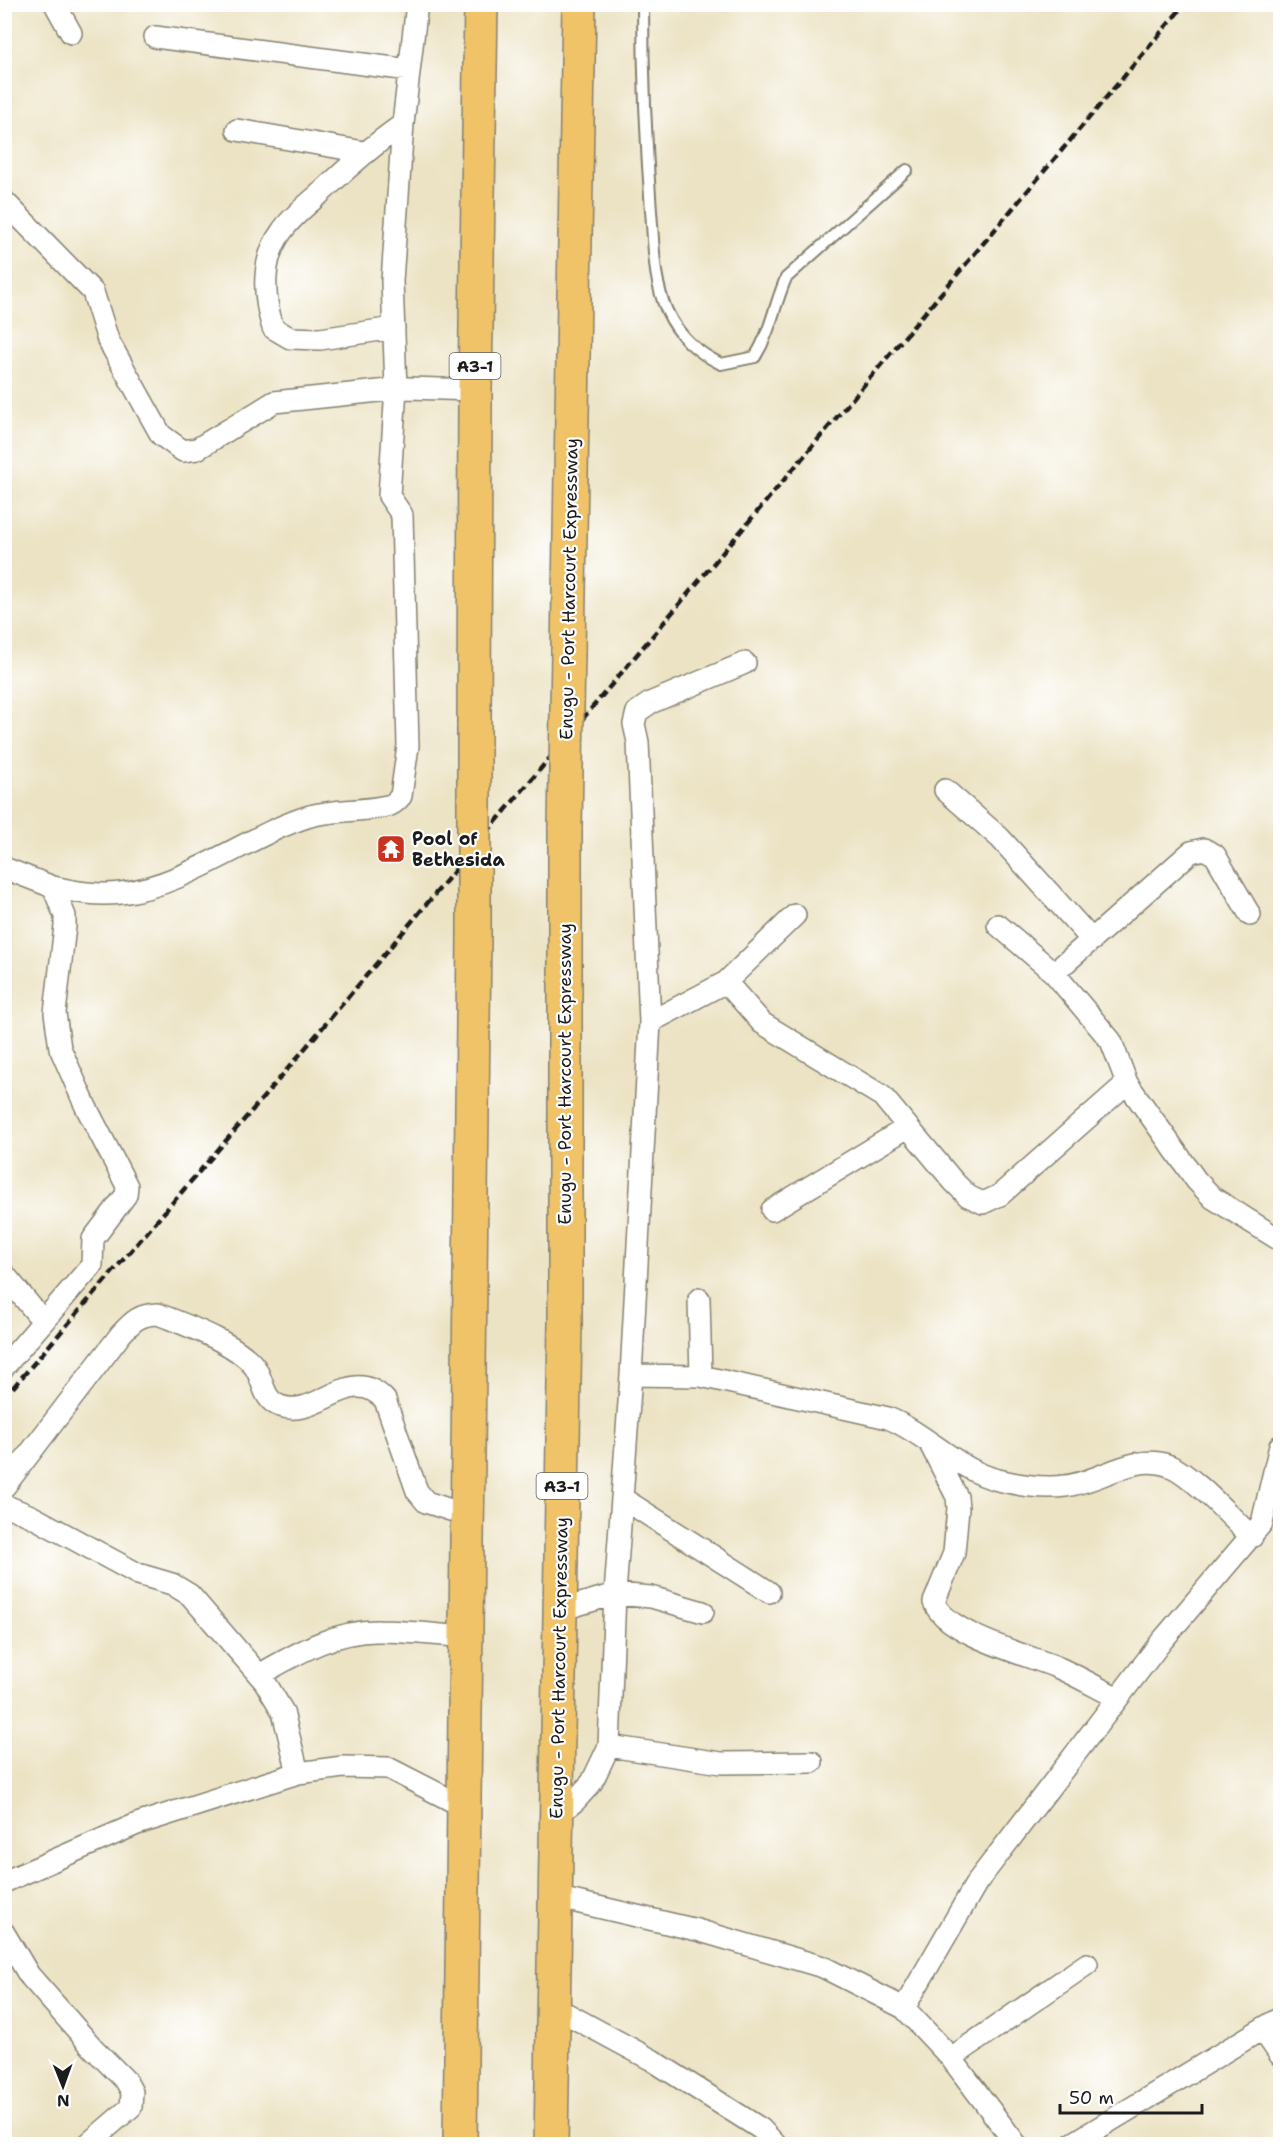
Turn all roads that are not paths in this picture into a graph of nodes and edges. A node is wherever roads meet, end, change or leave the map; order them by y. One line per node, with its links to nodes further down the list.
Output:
1 (55, 4): 6 (street)
2 (417, 4): 8 (street)
3 (481, 4): 16 (highway, A3-1)
4 (579, 4): 47 (highway, Enugu - Port Harcourt Expressway / A3-1, bridge)
5 (643, 4): 12 (lane)
6 (71, 33)
7 (155, 37): 8 (street)
8 (409, 70): 9 (street)
9 (403, 124): 11 (street); 14 (street)
10 (237, 130): 11 (street)
11 (364, 152): 14 (street)
12 (907, 170)
13 (4, 201): 15 (street)
14 (394, 328): 15 (street)
15 (396, 388): 16 (street); 20 (street)
16 (475, 390): 43 (highway, A3-1, bridge)
17 (746, 663): 27 (street)
18 (945, 790): 24 (street)
19 (4, 868): 20 (street)
20 (53, 887): 34 (street)
21 (795, 915): 26 (street)
22 (1250, 915): 24 (street)
23 (998, 925): 25 (street)
24 (1092, 940): 25 (street)
25 (1054, 973): 28 (street)
26 (726, 982): 27 (street); 29 (street)
27 (650, 1022): 36 (street)
28 (1127, 1083): 29 (street); 31 (street)
29 (909, 1127): 30 (street)
30 (772, 1210)
31 (1281, 1240)
32 (4, 1274): 34 (street)
33 (699, 1299): 37 (street)
34 (44, 1322): 35 (street)
35 (4, 1367)
36 (631, 1375): 37 (street); 41 (street)
37 (701, 1376): 38 (street)
38 (928, 1438): 44 (street); 51 (street)
39 (1281, 1446): 44 (street)
40 (4, 1487): 43 (street)
41 (622, 1498): 45 (street); 46 (street)
42 (4, 1505): 50 (street)
43 (468, 1516): 49 (highway, A3-1)
44 (1252, 1537): 51 (street)
45 (769, 1592)
46 (615, 1594): 47 (street); 48 (street); 52 (street)
47 (560, 1610): 56 (highway, Enugu - Port Harcourt Expressway / A3-1)
48 (703, 1612)
49 (467, 1637): 50 (street); 55 (highway, A3-1)
50 (259, 1675): 54 (street)
51 (1118, 1698): 62 (street)
52 (609, 1746): 53 (street); 56 (street)
53 (812, 1762)
54 (298, 1773): 55 (street); 57 (street)
55 (466, 1808): 68 (highway, A3-1)
56 (557, 1815): 58 (highway, Enugu - Port Harcourt Expressway / A3-1)
57 (4, 1882)
58 (555, 1897): 61 (highway, Enugu - Port Harcourt Expressway / A3-1); 62 (street)
59 (4, 1933): 67 (street)
60 (1087, 1964): 66 (street)
61 (554, 2007): 69 (highway, Enugu - Port Harcourt Expressway / A3-1); 70 (street)
62 (904, 2008): 66 (street)
63 (1281, 2018): 64 (street)
64 (1262, 2029): 65 (street); 72 (street)
65 (1281, 2055)
66 (951, 2058): 71 (street)
67 (88, 2145)
68 (460, 2145)
69 (551, 2145)
70 (776, 2145)
71 (1016, 2145)
72 (1072, 2145)

